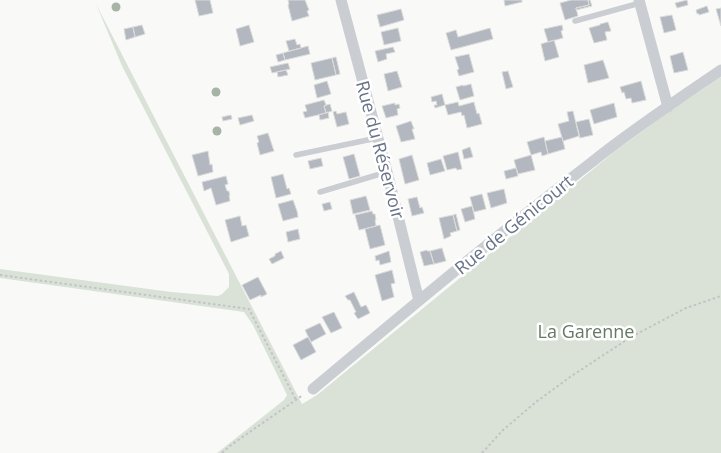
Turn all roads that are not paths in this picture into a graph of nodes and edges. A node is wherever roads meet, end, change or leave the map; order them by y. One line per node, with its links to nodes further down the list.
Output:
1 (341, 0): 6 (street, Rue du Réservoir)
2 (640, 2): 3 (lane); 5 (street)
3 (575, 21)
4 (721, 70): 5 (street, Rue de Génicourt)
5 (668, 107): 10 (street, Rue de Génicourt)
6 (377, 138): 7 (lane); 8 (street, Rue du Réservoir)
7 (296, 155)
8 (387, 172): 9 (lane); 10 (street, Rue du Réservoir)
9 (320, 192)
10 (419, 301): 11 (street, Rue de Génicourt)
11 (313, 388)

